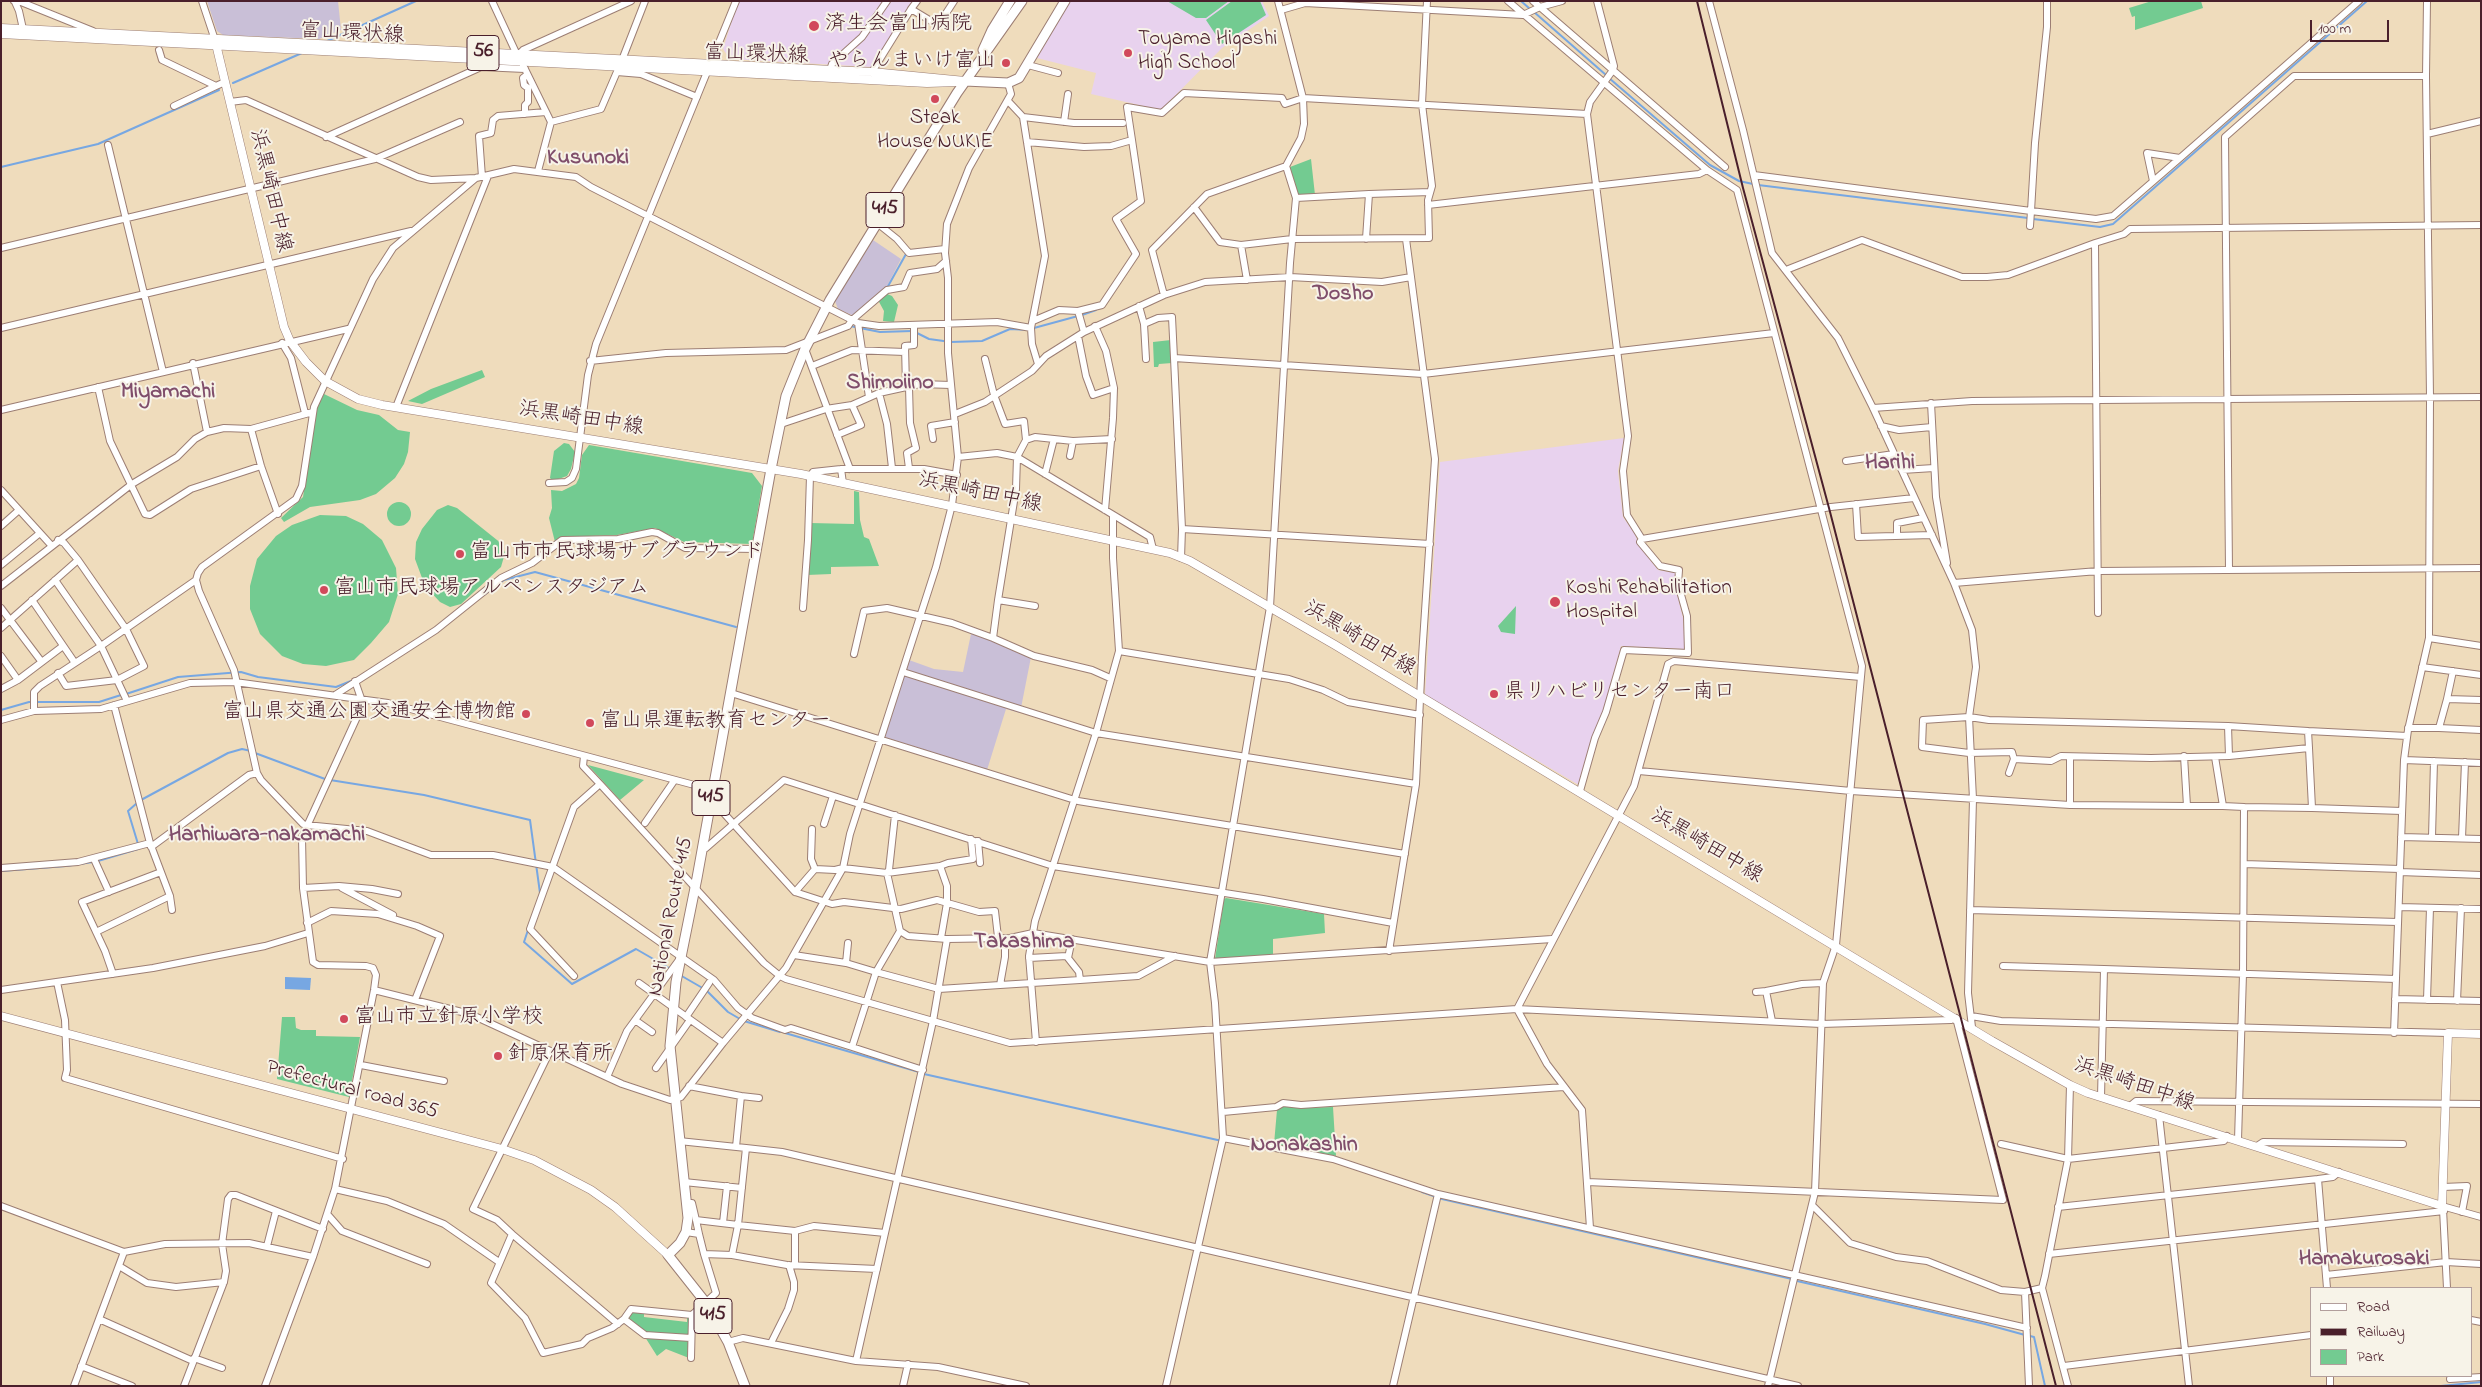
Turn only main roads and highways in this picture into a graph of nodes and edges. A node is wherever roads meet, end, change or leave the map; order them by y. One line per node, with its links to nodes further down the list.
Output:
1 (1010, 1): 7 (highway, National Route 415 / 415)
2 (1022, 1): 7 (highway, National Route 415 / 415)
3 (1065, 1): 9 (highway)
4 (1, 28): 6 (main road, 富山環状線 / 56)
5 (1, 34): 6 (main road, 富山環状線 / 56)
6 (216, 42): 8 (main road, 富山環状線 / 56); 10 (main road, 浜黒崎田中線)
7 (977, 65): 9 (highway, National Route 415 / 415)
8 (829, 74): 9 (main road, 富山環状線 / 56); 9 (main road, 富山環状線 / 56)
9 (965, 81): 10 (highway, National Route 415 / 415)
10 (771, 469): 12 (main road, 浜黒崎田中線); 13 (highway, National Route 415 / 415)
11 (1, 1016): 13 (main road, Prefectural road 365)
12 (2481, 1034)
13 (668, 1255): 14 (highway, 415)
14 (745, 1386)

